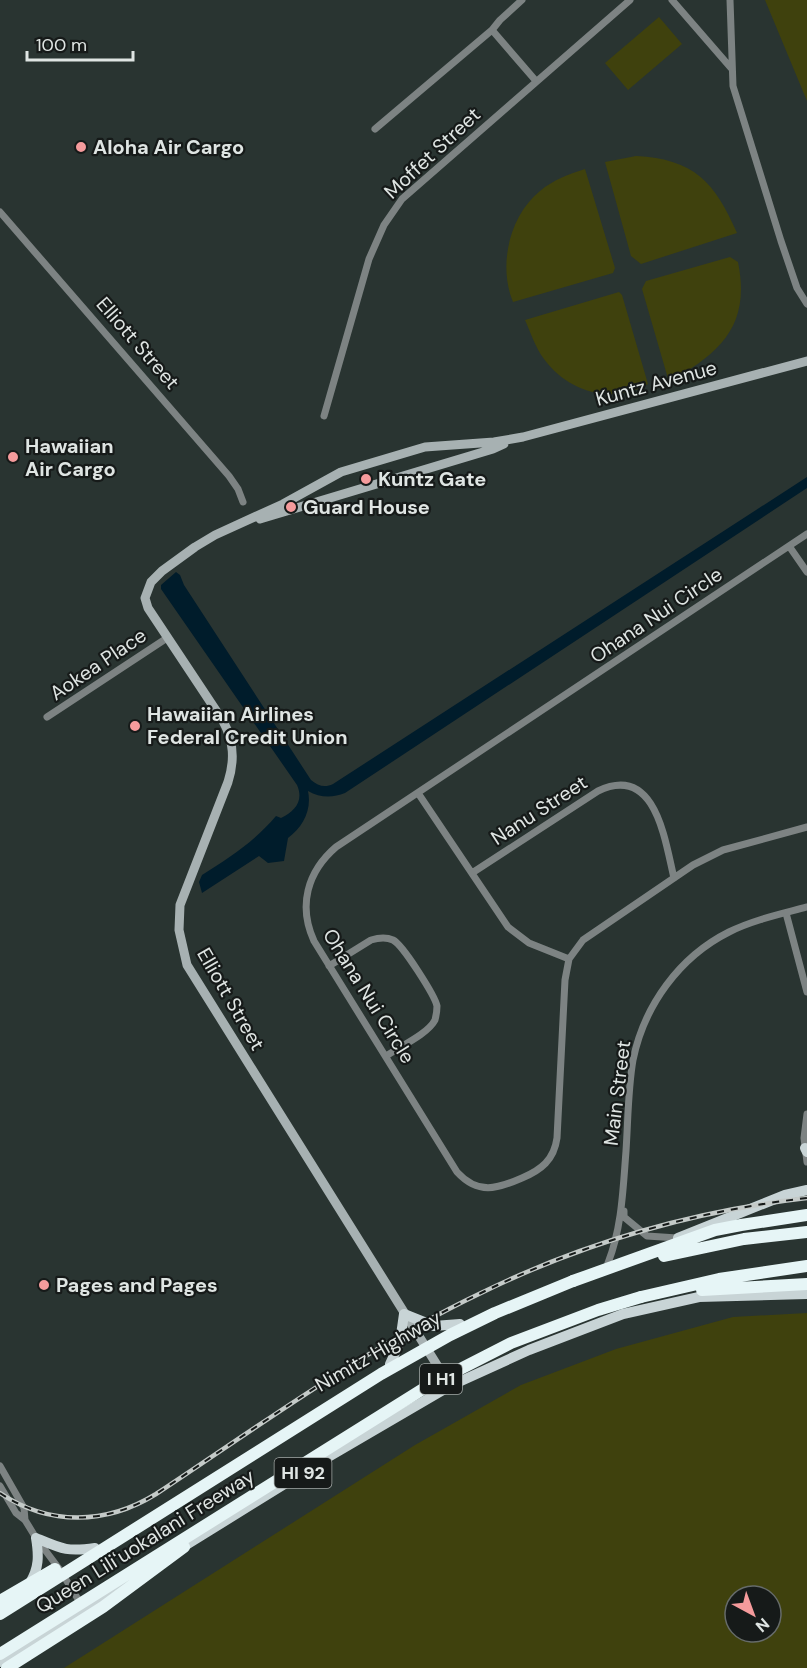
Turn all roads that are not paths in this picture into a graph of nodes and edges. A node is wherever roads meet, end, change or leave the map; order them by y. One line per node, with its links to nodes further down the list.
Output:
1 (522, 0): 5 (street)
2 (630, 0): 7 (street, Moffet Street)
3 (672, 0): 6 (street)
4 (730, 0): 6 (street)
5 (492, 30): 7 (street); 8 (street)
6 (731, 68): 10 (street)
7 (536, 81): 12 (street, Moffet Street)
8 (375, 129)
9 (0, 212): 14 (street, Elliott Street)
10 (807, 304)
11 (807, 361): 13 (street, Kuntz Avenue)
12 (324, 416)
13 (515, 439): 15 (street, Kuntz Avenue); 15 (street, Kuntz Avenue)
14 (243, 502)
15 (249, 521): 19 (street, Elliott Street)
16 (807, 534): 17 (street, Ohana Nui Circle)
17 (789, 546): 18 (street); 21 (street, Ohana Nui Circle)
18 (807, 572)
19 (167, 638): 20 (street, Aokea Place); 45 (street, Elliott Street)
20 (47, 717)
21 (418, 793): 23 (street); 28 (street, Ohana Nui Circle)
22 (807, 827): 24 (street)
23 (472, 873): 24 (street, Nanu Street); 27 (street)
24 (674, 878): 27 (street)
25 (807, 907): 26 (street, Main Street)
26 (786, 913): 29 (street); 35 (street, Main Street)
27 (569, 959): 30 (street, Ohana Nui Circle)
28 (329, 966): 30 (street, Ohana Nui Circle); 30 (street)
29 (807, 992)
30 (386, 1056)
31 (807, 1114): 32 (street)
32 (806, 1150): 33 (street)
33 (807, 1162)
34 (807, 1190): 38 (main road, Nimitz Highway / HI 92)
35 (623, 1196): 38 (street, Main Street); 39 (street, Main Street)
36 (807, 1215): 41 (highway)
37 (807, 1232): 41 (highway, Queen Liliʻuokalani Freeway / I H1)
38 (677, 1238): 39 (main road, Nimitz Highway / HI 92)
39 (608, 1263): 46 (main road, Nimitz Highway / HI 92)
40 (807, 1266): 44 (highway, Queen Liliʻuokalani Freeway / I H1)
41 (573, 1281): 50 (highway, Queen Liliʻuokalani Freeway / I H1, bridge)
42 (807, 1284): 44 (highway)
43 (807, 1293): 49 (main road, HI 92)
44 (641, 1296): 53 (highway, Queen Liliʻuokalani Freeway / I H1, bridge)
45 (404, 1314): 46 (main road); 47 (street, Elliott Street); 48 (main road)
46 (460, 1324): 47 (main road, Nimitz Highway / HI 92)
47 (423, 1345): 48 (main road, Nimitz Highway / HI 92); 49 (street, Elliott Street)
48 (390, 1364): 56 (main road, Nimitz Highway / HI 92)
49 (450, 1386): 61 (main road, HI 92)
50 (266, 1446): 59 (highway, bridge); 62 (highway, Queen Liliʻuokalani Freeway / I H1, bridge)
51 (0, 1466): 54 (street)
52 (0, 1486): 54 (street)
53 (257, 1494): 63 (highway, Queen Liliʻuokalani Freeway / I H1, bridge); 65 (highway, bridge)
54 (25, 1520): 55 (street)
55 (36, 1538): 56 (main road); 57 (street); 58 (main road)
56 (95, 1548): 57 (main road, Nimitz Highway / HI 92)
57 (60, 1570): 58 (main road, Nimitz Highway / HI 92); 61 (street)
58 (25, 1592): 60 (main road, Nimitz Highway / HI 92)
59 (0, 1601)
60 (0, 1608)
61 (84, 1609): 64 (main road, HI 92)
62 (0, 1614)
63 (0, 1654)
64 (0, 1662)
65 (7, 1668)

